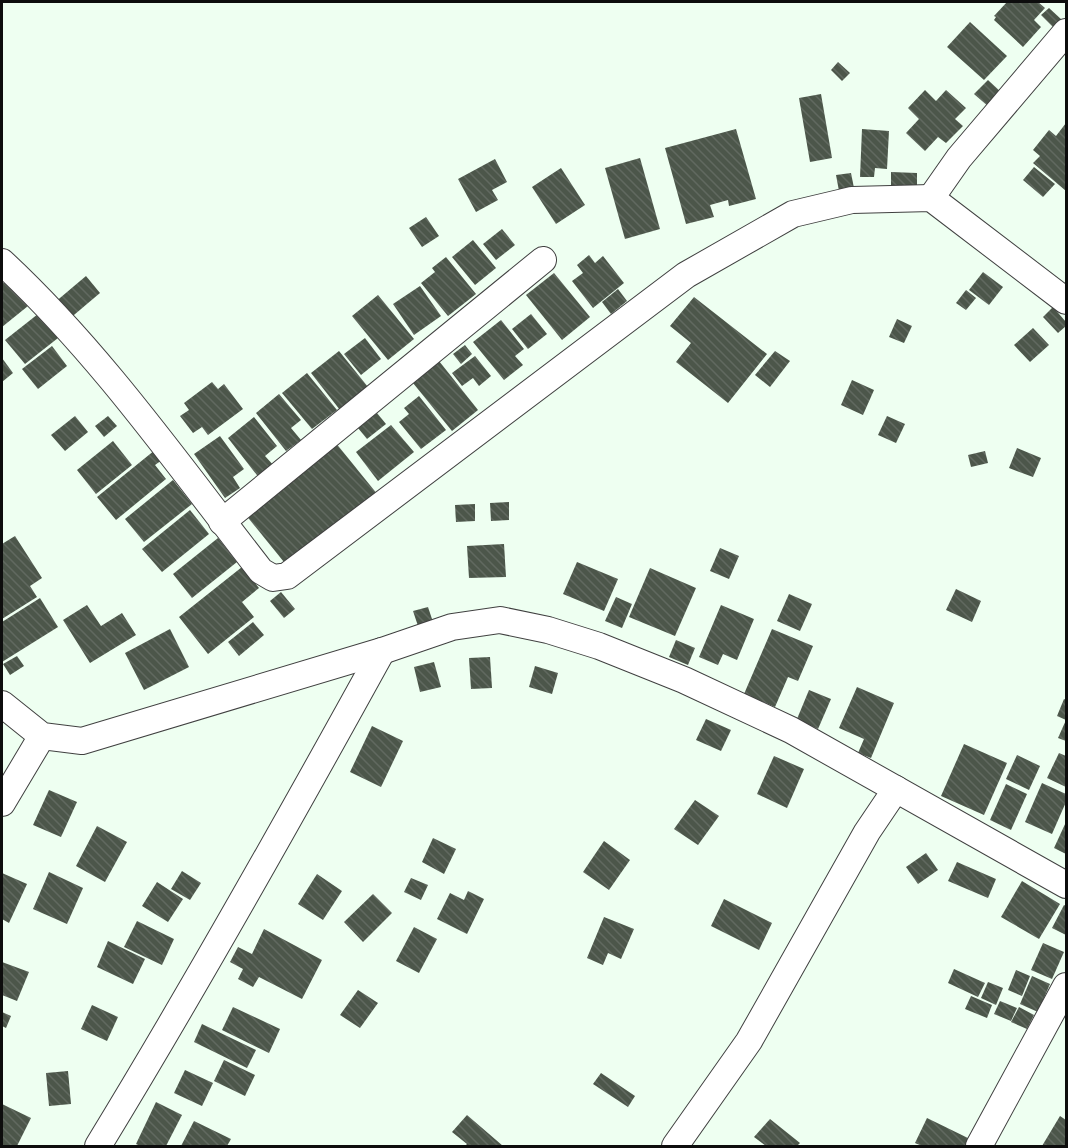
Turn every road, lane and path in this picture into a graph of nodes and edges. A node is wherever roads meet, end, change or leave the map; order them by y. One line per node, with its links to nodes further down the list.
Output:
1 (1066, 32): 2 (street)
2 (931, 198): 5 (street); 6 (street)
3 (543, 260): 6 (street)
4 (2, 262): 6 (street)
5 (1066, 301)
6 (222, 522)
7 (382, 651): 9 (street); 10 (street); 14 (street)
8 (2, 704): 9 (street)
9 (42, 736): 11 (street)
10 (896, 789): 12 (street); 15 (street)
11 (2, 803)
12 (1066, 885)
13 (1066, 986): 16 (street)
14 (98, 1146)
15 (675, 1146)
16 (978, 1146)

